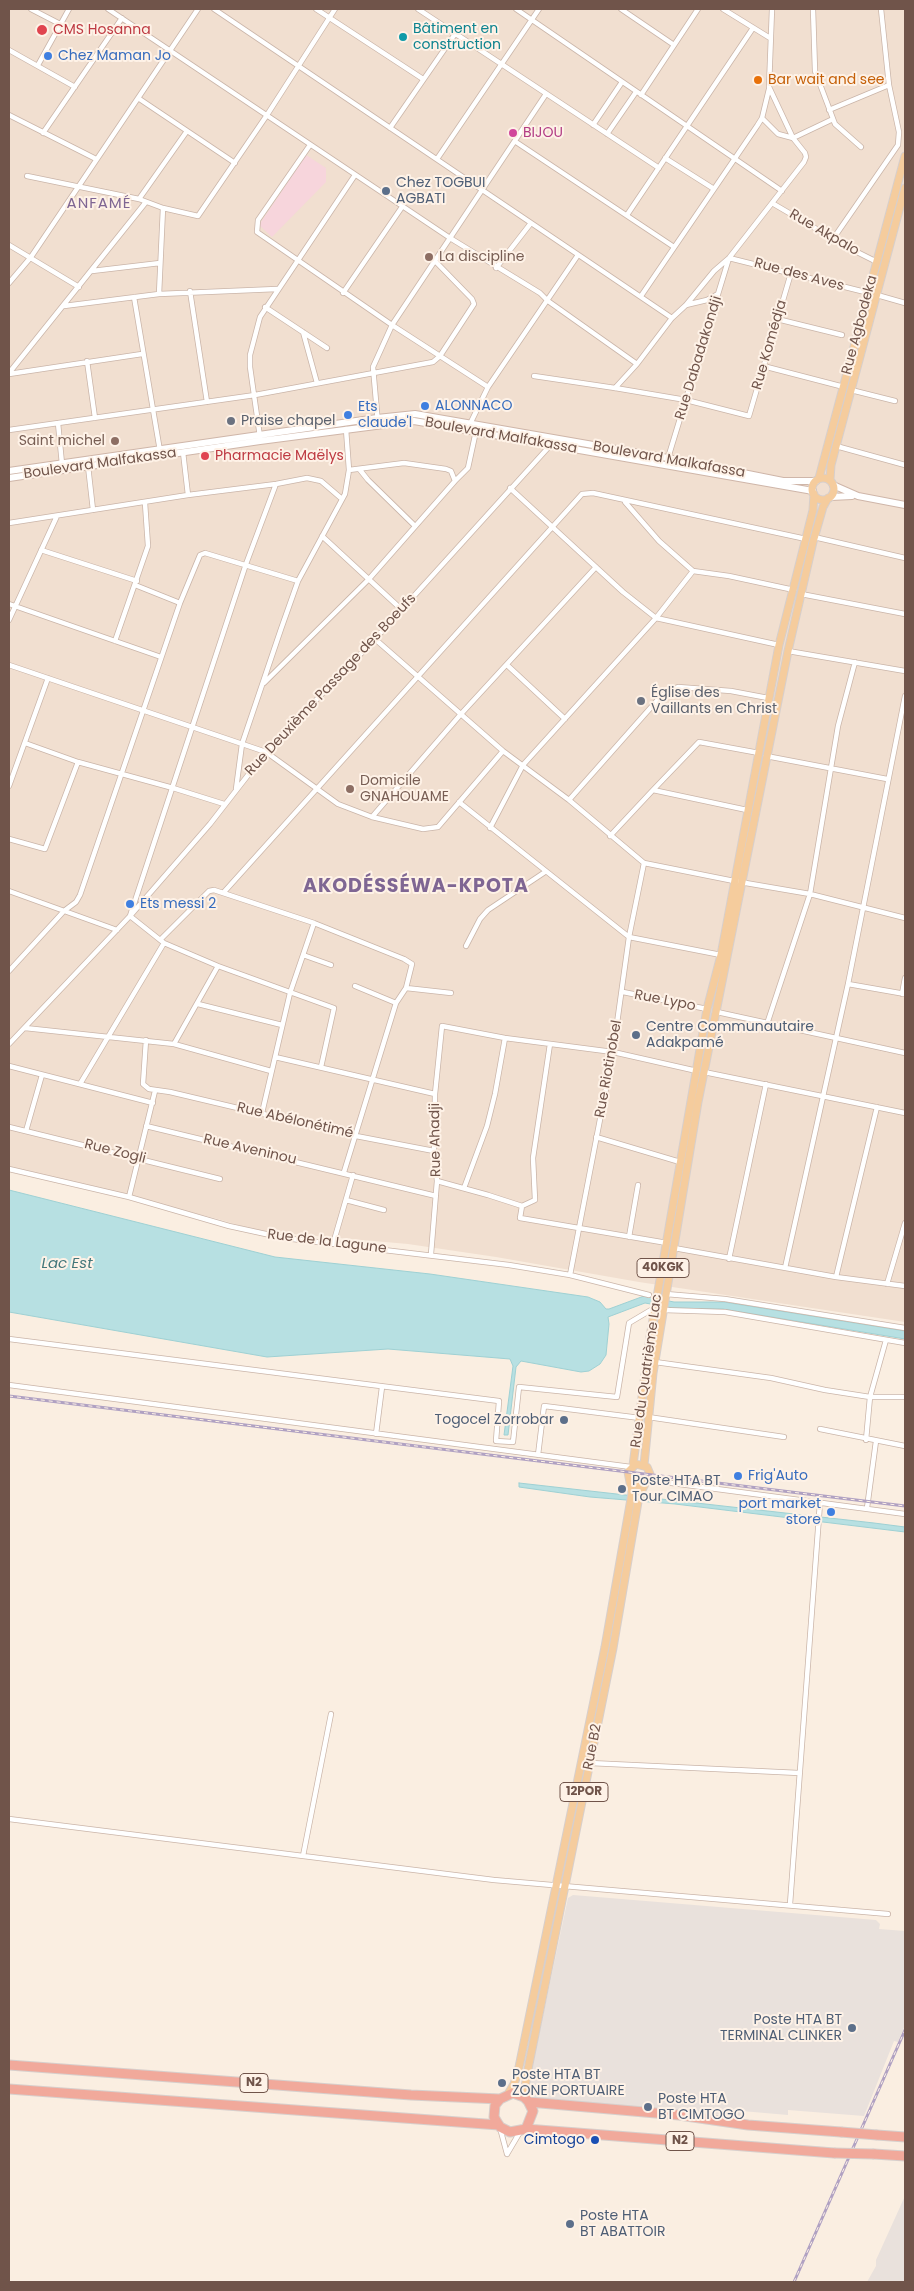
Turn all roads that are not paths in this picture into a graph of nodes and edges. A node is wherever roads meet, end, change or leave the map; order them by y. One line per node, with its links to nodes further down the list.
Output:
1 (31, 9): 20 (street)
2 (69, 9): 20 (street)
3 (108, 9): 18 (street)
4 (198, 9): 26 (street)
5 (214, 9): 29 (street)
6 (316, 9): 17 (street)
7 (334, 9): 17 (street)
8 (418, 9): 22 (street)
9 (516, 9): 19 (street)
10 (539, 9): 19 (street)
11 (621, 9): 24 (street)
12 (698, 9): 24 (street)
13 (724, 9): 21 (street)
14 (772, 9): 23 (street)
15 (813, 9): 38 (street)
16 (881, 9): 32 (street)
17 (329, 17): 29 (street); 30 (street)
18 (122, 18): 26 (street); 33 (street)
19 (531, 19): 27 (street); 31 (street)
20 (60, 24): 28 (street)
21 (753, 28): 23 (street); 44 (street)
22 (455, 34): 27 (street); 30 (street)
23 (770, 38): 34 (street)
24 (674, 45): 35 (street)
25 (9, 50): 28 (street)
26 (170, 50): 37 (street); 40 (street)
27 (503, 64): 36 (street); 57 (street)
28 (38, 65): 33 (street)
29 (298, 65): 40 (street); 45 (street)
30 (423, 79): 45 (street)
31 (622, 82): 35 (street); 43 (street)
32 (890, 85): 38 (street); 76 (street)
33 (75, 87): 47 (street)
34 (769, 87): 41 (street); 49 (street)
35 (638, 93): 44 (street); 48 (street)
36 (546, 94): 43 (street); 50 (street)
37 (138, 98): 46 (street); 54 (street)
38 (829, 110): 42 (street)
39 (9, 115): 47 (street)
40 (267, 116): 51 (street); 58 (street)
41 (762, 118): 49 (street); 56 (street)
42 (832, 118): 49 (street); 52 (street)
43 (593, 124): 48 (street)
44 (686, 126): 55 (street); 56 (street)
45 (390, 128): 57 (street)
46 (187, 131): 58 (street); 67 (street)
47 (43, 133): 54 (street)
48 (607, 134): 59 (street)
49 (794, 138): 66 (street)
50 (516, 142): 65 (street); 73 (street)
51 (310, 145): 60 (street); 82 (street)
52 (861, 147)
53 (905, 156): 84 (main road, Rue Agbodeka)
54 (96, 158): 62 (street)
55 (665, 158): 59 (street); 64 (street)
56 (734, 158): 64 (street); 66 (street)
57 (437, 159): 65 (street)
58 (235, 163): 72 (street)
59 (659, 168): 73 (street)
60 (355, 175): 71 (street); 82 (street)
61 (27, 176): 62 (street)
62 (78, 186): 67 (street); 80 (street)
63 (905, 188): 69 (main road, Rue Agbodeka)
64 (714, 189): 78 (street)
65 (484, 190): 74 (street); 75 (street)
66 (782, 191): 70 (street)
67 (139, 199): 68 (street)
68 (146, 202): 72 (street); 87 (street)
69 (904, 202): 97 (main road, Rue Agbodeka)
70 (772, 203): 76 (street, Rue Akpalo); 81 (street)
71 (402, 206): 75 (street); 93 (street)
72 (163, 208): 85 (street)
73 (627, 215): 78 (street)
74 (531, 223): 79 (street); 86 (street)
75 (450, 238): 83 (street); 86 (street)
76 (833, 239): 84 (street, Rue Akpalo)
77 (9, 245): 80 (street)
78 (674, 247): 98 (street)
79 (578, 255): 98 (street); 100 (street)
80 (31, 257): 89 (street); 90 (street)
81 (729, 258): 88 (street, Rue des Aves); 94 (street, Rue Dabadakondji); 102 (street)
82 (297, 261): 91 (street); 93 (street)
83 (435, 261): 107 (street); 112 (street)
84 (877, 262): 95 (main road, Rue Agbodeka)
85 (160, 263): 87 (street); 96 (street)
86 (496, 268): 100 (street)
87 (92, 270): 90 (street)
88 (791, 273): 95 (street, Rue des Aves); 106 (street, Rue Komédja)
89 (9, 284)
90 (79, 287): 103 (street)
91 (277, 289): 92 (street); 104 (street)
92 (190, 291): 96 (street); 127 (street)
93 (343, 293): 107 (street)
94 (718, 293): 102 (street); 125 (street, Rue Dabadakondji)
95 (869, 293): 97 (main road); 121 (main road, Rue Agbodeka)
96 (159, 294): 99 (street)
97 (877, 295): 101 (street); 123 (main road, Rue Agbodeka)
98 (641, 296): 105 (street)
99 (134, 297): 103 (street); 111 (street)
100 (548, 301): 114 (street); 120 (street)
101 (905, 303)
102 (686, 305): 105 (street)
103 (64, 306): 117 (street)
104 (265, 307): 108 (street); 124 (street)
105 (672, 318): 114 (street)
106 (777, 319): 109 (street); 115 (street, Rue Komédja)
107 (392, 325): 112 (street); 116 (street)
108 (302, 332): 110 (street); 119 (street)
109 (842, 334)
110 (326, 348)
111 (142, 354): 113 (street); 128 (street)
112 (440, 356): 116 (street); 120 (street)
113 (87, 361): 117 (street); 129 (street)
114 (637, 364): 122 (street)
115 (763, 366): 121 (street); 125 (street, Rue Komédja)
116 (373, 373): 119 (street); 130 (street)
117 (9, 374)
118 (534, 376): 122 (street)
119 (317, 383): 124 (street)
120 (488, 386): 131 (street)
121 (844, 387): 149 (main road, Rue Agbodeka)
122 (616, 388): 125 (street)
123 (851, 390): 126 (street); 138 (main road, Rue Agbodeka)
124 (255, 395): 127 (street); 136 (street)
125 (686, 400): 141 (street, Rue Dabadakondji)
126 (895, 401)
127 (207, 402): 128 (street)
128 (153, 410): 129 (street); 139 (street)
129 (95, 418): 132 (street)
130 (378, 421): 131 (main road, Boulevard Malfakassa); 133 (main road, Boulevard Malfakassa); 135 (main road, Boulevard Malfakassa); 136 (main road, Boulevard Malfakassa)
131 (471, 422): 137 (main road, Boulevard Malfakassa)
132 (58, 423): 134 (street); 142 (street)
133 (346, 429): 136 (main road, Boulevard Malfakassa); 145 (street)
134 (9, 430)
135 (476, 430): 137 (main road, Boulevard Malfakassa); 150 (street)
136 (260, 437): 139 (main road, Boulevard Malfakassa); 140 (main road, Boulevard Malfakassa)
137 (553, 441): 141 (main road, Boulevard Malkafassa); 153 (main road, Boulevard Malfakassa); 154 (street, Rue Deuxième Passage des Boeufs)
138 (836, 446): 143 (street); 151 (main road, Rue Agbodeka)
139 (160, 452): 140 (main road, Boulevard Malfakassa); 142 (main road, Boulevard Malfakassa); 144 (main road, Boulevard Malfakassa)
140 (183, 452): 156 (street)
141 (668, 458): 153 (main road, Boulevard Malkafassa)
142 (62, 464): 147 (main road, Boulevard Malfakassa)
143 (905, 465)
144 (88, 466): 148 (main road, Boulevard Malfakassa); 163 (street)
145 (349, 470): 146 (street); 159 (street)
146 (360, 470): 150 (street); 166 (street)
147 (9, 471)
148 (9, 478)
149 (818, 479): 151 (main road); 153 (main road); 155 (main road, Rue Agbodeka)
150 (455, 481): 166 (street)
151 (831, 483): 157 (main road); 158 (main road, Rue Agbodeka)
152 (276, 484): 156 (street); 159 (street); 173 (street)
153 (783, 484): 155 (main road)
154 (510, 488): 167 (street); 183 (street, Rue Deuxième Passage des Boeufs)
155 (813, 493): 158 (main road); 170 (main road, Rue Agbodeka)
156 (188, 495): 161 (street)
157 (858, 496): 158 (main road); 162 (main road)
158 (829, 497): 169 (main road, Rue Agbodeka)
159 (342, 499): 168 (street)
160 (625, 501): 167 (street); 170 (street); 175 (street)
161 (145, 503): 163 (street); 178 (street)
162 (905, 505)
163 (93, 510): 164 (street)
164 (57, 516): 165 (street); 171 (street)
165 (9, 523)
166 (415, 526): 176 (street)
167 (553, 527): 174 (street); 196 (street)
168 (322, 536): 176 (street); 177 (street)
169 (814, 537): 172 (street); 179 (main road, Rue Agbodeka)
170 (806, 539): 179 (main road, Rue Agbodeka)
171 (41, 550): 178 (street); 182 (street)
172 (905, 558)
173 (246, 564): 177 (street); 180 (street); 204 (street)
174 (596, 568): 185 (street); 194 (street)
175 (693, 571): 179 (street); 185 (street)
176 (369, 579): 183 (street); 198 (street)
177 (298, 581): 198 (street)
178 (136, 583): 180 (street); 188 (street)
179 (797, 592): 184 (street); 189 (main road); 190 (main road)
180 (180, 603): 191 (street)
181 (9, 604): 182 (street)
182 (15, 606): 186 (street); 188 (street)
183 (401, 609): 187 (street, Rue Deuxième Passage des Boeufs)
184 (905, 614)
185 (656, 618): 189 (street); 203 (street)
186 (9, 620)
187 (375, 639): 196 (street); 208 (street, Rue Deuxième Passage des Boeufs)
188 (115, 641): 191 (street)
189 (779, 645): 200 (main road)
190 (788, 651): 192 (street); 210 (main road)
191 (161, 657): 201 (street)
192 (854, 662): 195 (street); 213 (street)
193 (9, 665): 197 (street)
194 (507, 665): 202 (street); 203 (street)
195 (905, 671)
196 (418, 677): 202 (street); 219 (street)
197 (48, 678): 201 (street); 205 (street)
198 (264, 683): 206 (street)
199 (905, 696): 215 (street)
200 (768, 698): 209 (main road); 221 (street)
201 (143, 710): 204 (street); 214 (street)
202 (461, 714): 207 (street); 225 (street)
203 (565, 719): 212 (street)
204 (193, 728): 206 (street); 217 (street)
205 (25, 743): 211 (street); 216 (street)
206 (242, 744): 208 (street); 218 (street)
207 (503, 751): 212 (street); 222 (street)
208 (266, 752): 218 (street, Rue Deuxième Passage des Boeufs); 219 (street)
209 (759, 753): 220 (street); 224 (main road)
210 (766, 756): 213 (street); 232 (main road)
211 (78, 762): 214 (street); 228 (street)
212 (523, 766): 221 (street); 226 (street)
213 (831, 768): 215 (street); 235 (street)
214 (121, 774): 217 (street); 237 (street)
215 (887, 779): 236 (street)
216 (9, 786)
217 (173, 788): 223 (street); 238 (street)
218 (236, 790): 223 (street, Rue Deuxième Passage des Boeufs)
219 (317, 790): 225 (street); 234 (street)
220 (653, 790): 224 (street); 227 (street)
221 (568, 800): 227 (street)
222 (459, 802): 225 (street); 226 (street)
223 (224, 804): 238 (street, Rue Deuxième Passage des Boeufs)
224 (747, 810): 231 (main road)
225 (372, 817)
226 (490, 828): 230 (street)
227 (610, 836): 229 (street)
228 (9, 839)
229 (644, 863): 231 (street); 242 (street, Rue Riotinobel)
230 (545, 872): 242 (street); 244 (street)
231 (734, 881): 232 (street); 246 (main road)
232 (742, 882): 235 (street); 261 (main road)
233 (9, 892): 237 (street)
234 (224, 892): 240 (street); 243 (street)
235 (810, 894): 236 (street); 262 (street)
236 (863, 908): 239 (street); 251 (street)
237 (64, 911): 241 (street); 249 (street)
238 (130, 916): 241 (street, Rue Deuxième Passage des Boeufs); 243 (street)
239 (905, 918)
240 (314, 923): 245 (street); 253 (street)
241 (117, 930): 264 (street, Rue Deuxième Passage des Boeufs)
242 (629, 937): 246 (street); 254 (street, Rue Riotinobel)
243 (162, 942): 248 (street); 265 (street)
244 (466, 946)
245 (303, 955): 247 (street); 255 (street)
246 (721, 955): 260 (main road)
247 (331, 965)
248 (218, 966): 255 (street); 259 (street)
249 (9, 971)
250 (905, 978): 257 (street)
251 (848, 984): 257 (street); 267 (street)
252 (355, 986): 258 (street)
253 (406, 988): 256 (street); 258 (street)
254 (622, 992): 260 (street, Rue Lypo); 272 (street, Rue Riotinobel)
255 (290, 993): 263 (street); 276 (street)
256 (450, 993)
257 (904, 994)
258 (396, 1003): 280 (street)
259 (198, 1004): 263 (street); 270 (street)
260 (707, 1009): 278 (main road)
261 (717, 1012): 262 (street); 278 (main road)
262 (767, 1024): 267 (street)
263 (282, 1025): 274 (street)
264 (25, 1028): 265 (street); 269 (street, Rue Deuxième Passage des Boeufs)
265 (109, 1036): 268 (street); 281 (street)
266 (505, 1038): 271 (street); 284 (street, Rue Ahadji); 305 (street)
267 (836, 1038): 273 (street); 285 (street)
268 (146, 1040): 270 (street); 283 (street)
269 (9, 1044)
270 (174, 1044): 277 (street)
271 (550, 1044): 272 (street); 309 (street)
272 (613, 1052): 278 (street); 295 (street, Rue Riotinobel)
273 (905, 1053)
274 (275, 1057): 276 (street); 277 (street)
275 (9, 1066): 279 (street)
276 (321, 1067): 280 (street)
277 (271, 1071): 289 (street)
278 (701, 1071): 282 (street); 286 (main road, Rue du Quatrième Lac / 40KGK)
279 (42, 1074): 281 (street); 293 (street)
280 (371, 1080): 284 (street); 294 (street)
281 (80, 1084): 287 (street)
282 (766, 1084): 285 (street); 318 (street)
283 (155, 1090): 287 (street); 289 (street, Rue Abélonétimé)
284 (435, 1094): 296 (street, Rue Ahadji)
285 (824, 1096): 288 (street); 319 (street)
286 (695, 1101): 298 (main road, Rue du Quatrième Lac / 40KGK); 316 (main road, Rue du Quatrième Lac / 40KGK)
287 (153, 1103): 291 (street)
288 (877, 1107): 290 (street); 321 (street)
289 (262, 1113): 294 (street, Rue Abélonétimé)
290 (905, 1113)
291 (146, 1126): 297 (street); 300 (street, Rue Aveninou)
292 (9, 1127): 293 (street, Rue Zogli)
293 (26, 1131): 297 (street, Rue Zogli)
294 (356, 1136): 296 (street, Rue Abélonétimé); 300 (street)
295 (596, 1136): 298 (street); 312 (street, Rue Riotinobel)
296 (434, 1151): 303 (street, Rue Ahadji)
297 (138, 1158): 302 (street, Rue Zogli); 307 (street)
298 (680, 1162): 315 (main road, Rue du Quatrième Lac / 40KGK)
299 (9, 1169): 307 (street, Rue de la Lagune)
300 (344, 1172): 301 (street, Rue Aveninou)
301 (352, 1175): 306 (street, Rue Aveninou); 308 (street)
302 (220, 1179)
303 (437, 1181): 305 (street); 306 (street, Rue Ahadji)
304 (638, 1185): 313 (street)
305 (464, 1188): 309 (street)
306 (436, 1196): 317 (street, Rue Ahadji)
307 (129, 1197): 314 (street, Rue de la Lagune)
308 (346, 1200): 310 (street); 314 (street)
309 (522, 1206): 312 (street)
310 (384, 1210)
311 (905, 1223): 322 (street)
312 (578, 1228): 313 (street); 320 (street, Rue Riotinobel)
313 (630, 1237): 315 (street)
314 (334, 1244): 317 (street, Rue de la Lagune)
315 (667, 1244): 326 (main road, Rue du Quatrième Lac / 40KGK)
316 (674, 1248): 318 (street); 324 (main road, Rue du Quatrième Lac / 40KGK)
317 (431, 1254): 320 (street, Rue de la Lagune)
318 (729, 1259): 319 (street)
319 (785, 1268): 321 (street)
320 (570, 1275): 325 (street, Rue de la Lagune)
321 (836, 1277): 322 (street)
322 (887, 1284): 323 (street)
323 (905, 1286)
324 (666, 1294): 326 (main road, Rue du Quatrième Lac / 40KGK); 327 (street)
325 (649, 1296)
326 (660, 1308): 329 (street); 331 (main road, Rue du Quatrième Lac / 40KGK); 333 (street); 337 (main road, Rue du Quatrième Lac / 40KGK)
327 (905, 1328)
328 (9, 1339): 333 (street)
329 (886, 1340): 330 (street); 334 (street)
330 (905, 1343)
331 (655, 1362): 334 (street); 336 (main road, Rue du Quatrième Lac / 40KGK)
332 (9, 1385): 339 (street)
333 (382, 1387): 339 (street)
334 (870, 1397): 335 (street); 341 (street)
335 (905, 1397)
336 (648, 1417): 340 (street); 345 (main road, Rue du Quatrième Lac / 40KGK)
337 (640, 1418): 344 (street); 346 (main road, Rue du Quatrième Lac / 40KGK)
338 (820, 1429): 341 (street)
339 (376, 1434): 344 (street)
340 (784, 1437)
341 (866, 1440): 342 (street)
342 (876, 1441): 343 (street); 350 (street)
343 (905, 1446)
344 (538, 1455): 346 (street)
345 (644, 1465): 346 (main road); 348 (main road, 40KGK)
346 (632, 1466): 347 (main road, 40KGK)
347 (631, 1482): 348 (main road); 357 (main road, Rue B2 / 12POR)
348 (647, 1482): 349 (street); 353 (main road, Rue B2 / 12POR)
349 (820, 1503): 350 (street); 354 (street)
350 (867, 1508): 351 (street)
351 (905, 1514)
352 (331, 1714): 356 (street)
353 (590, 1763): 354 (street); 358 (main road, Rue B2 / 12POR)
354 (798, 1773): 359 (street)
355 (9, 1819): 356 (street)
356 (303, 1856): 357 (street)
357 (555, 1886): 358 (street); 363 (main road, Rue B2 / 12POR)
358 (565, 1888): 359 (street); 364 (main road, Rue B2 / 12POR)
359 (790, 1904): 360 (street)
360 (888, 1914)
361 (9, 2065): 363 (highway, N2)
362 (9, 2089): 365 (highway, N2)
363 (504, 2096): 364 (highway, N2); 365 (highway)
364 (528, 2101): 366 (highway); 367 (highway, N2, bridge)
365 (500, 2126): 366 (highway, N2); 366 (street)
366 (523, 2131): 368 (highway, N2, bridge)
367 (905, 2138)
368 (905, 2156)

